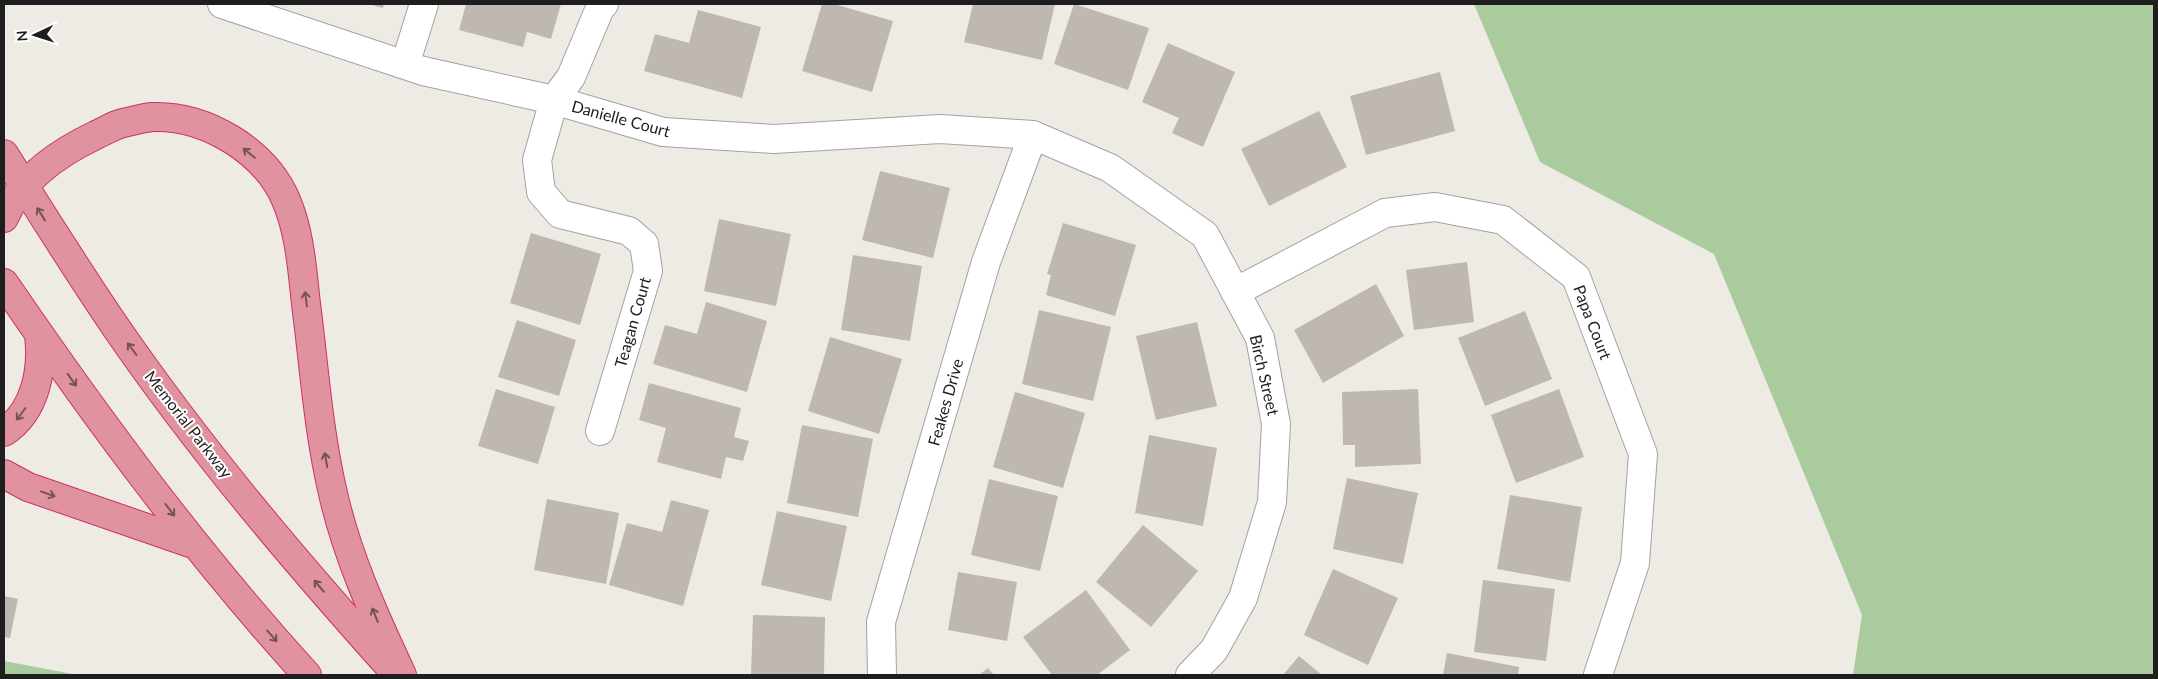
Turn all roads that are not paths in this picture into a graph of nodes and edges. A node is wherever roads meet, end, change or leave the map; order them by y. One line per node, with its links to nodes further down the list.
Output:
1 (222, 4): 4 (street, Danielle Court)
2 (424, 4): 4 (street)
3 (604, 4): 5 (street)
4 (405, 65): 5 (street, Danielle Court)
5 (554, 100): 6 (street, Danielle Court); 13 (street, Teagan Court)
6 (1033, 134): 11 (street, Birch Street); 20 (street, Feakes Drive)
7 (4, 154): 8 (highway, Memorial Parkway)
8 (24, 185): 9 (highway); 18 (highway, Memorial Parkway, one-way to 8); 19 (highway, one-way to 8)
9 (4, 218)
10 (4, 282): 12 (highway)
11 (1235, 292): 21 (street, Birch Street); 22 (street, Papa Court)
12 (40, 335): 14 (highway, one-way to 14); 16 (highway, one-way to 16)
13 (600, 431)
14 (4, 432)
15 (4, 474): 16 (highway, one-way to 16)
16 (196, 545): 17 (highway, one-way to 17)
17 (307, 675)
18 (398, 675)
19 (402, 675)
20 (882, 675)
21 (1190, 675)
22 (1598, 675)

